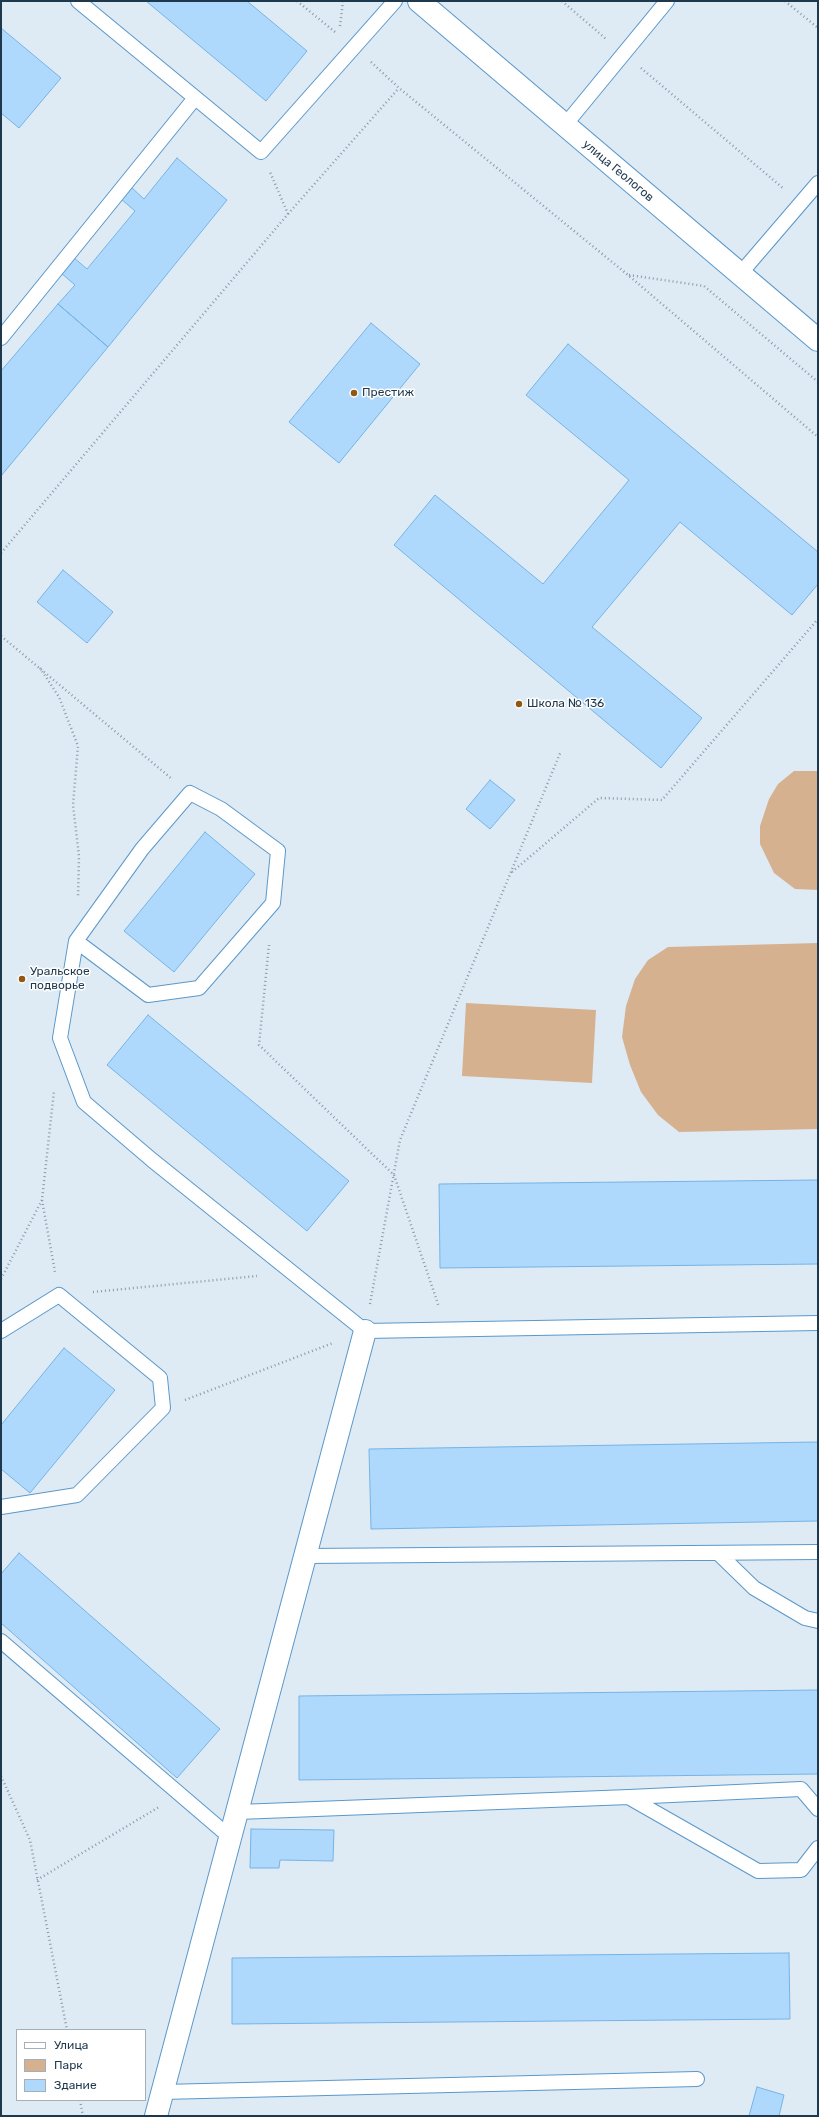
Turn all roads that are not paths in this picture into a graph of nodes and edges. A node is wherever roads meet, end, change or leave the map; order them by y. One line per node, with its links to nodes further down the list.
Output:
1 (78, 1): 5 (lane)
2 (395, 1): 5 (lane)
3 (419, 1): 6 (street, улица Геологов)
4 (667, 1): 6 (lane)
5 (195, 98): 9 (lane)
6 (565, 125): 8 (street, улица Геологов)
7 (818, 183): 8 (lane)
8 (740, 274): 10 (street, улица Геологов)
9 (1, 338)
10 (818, 340)
11 (76, 941): 11 (lane); 13 (lane)
12 (818, 1323): 13 (lane)
13 (365, 1331): 18 (street)
14 (1, 1332): 15 (lane)
15 (1, 1507)
16 (818, 1552): 17 (lane)
17 (718, 1553): 18 (lane); 19 (lane)
18 (305, 1556): 23 (street)
19 (818, 1621)
20 (1, 1641): 24 (lane)
21 (629, 1798): 22 (lane); 23 (lane); 25 (lane)
22 (818, 1809)
23 (238, 1812): 24 (street)
24 (231, 1838): 27 (street)
25 (818, 1848)
26 (697, 2079): 27 (lane)
27 (162, 2092): 28 (street)
28 (156, 2116)

